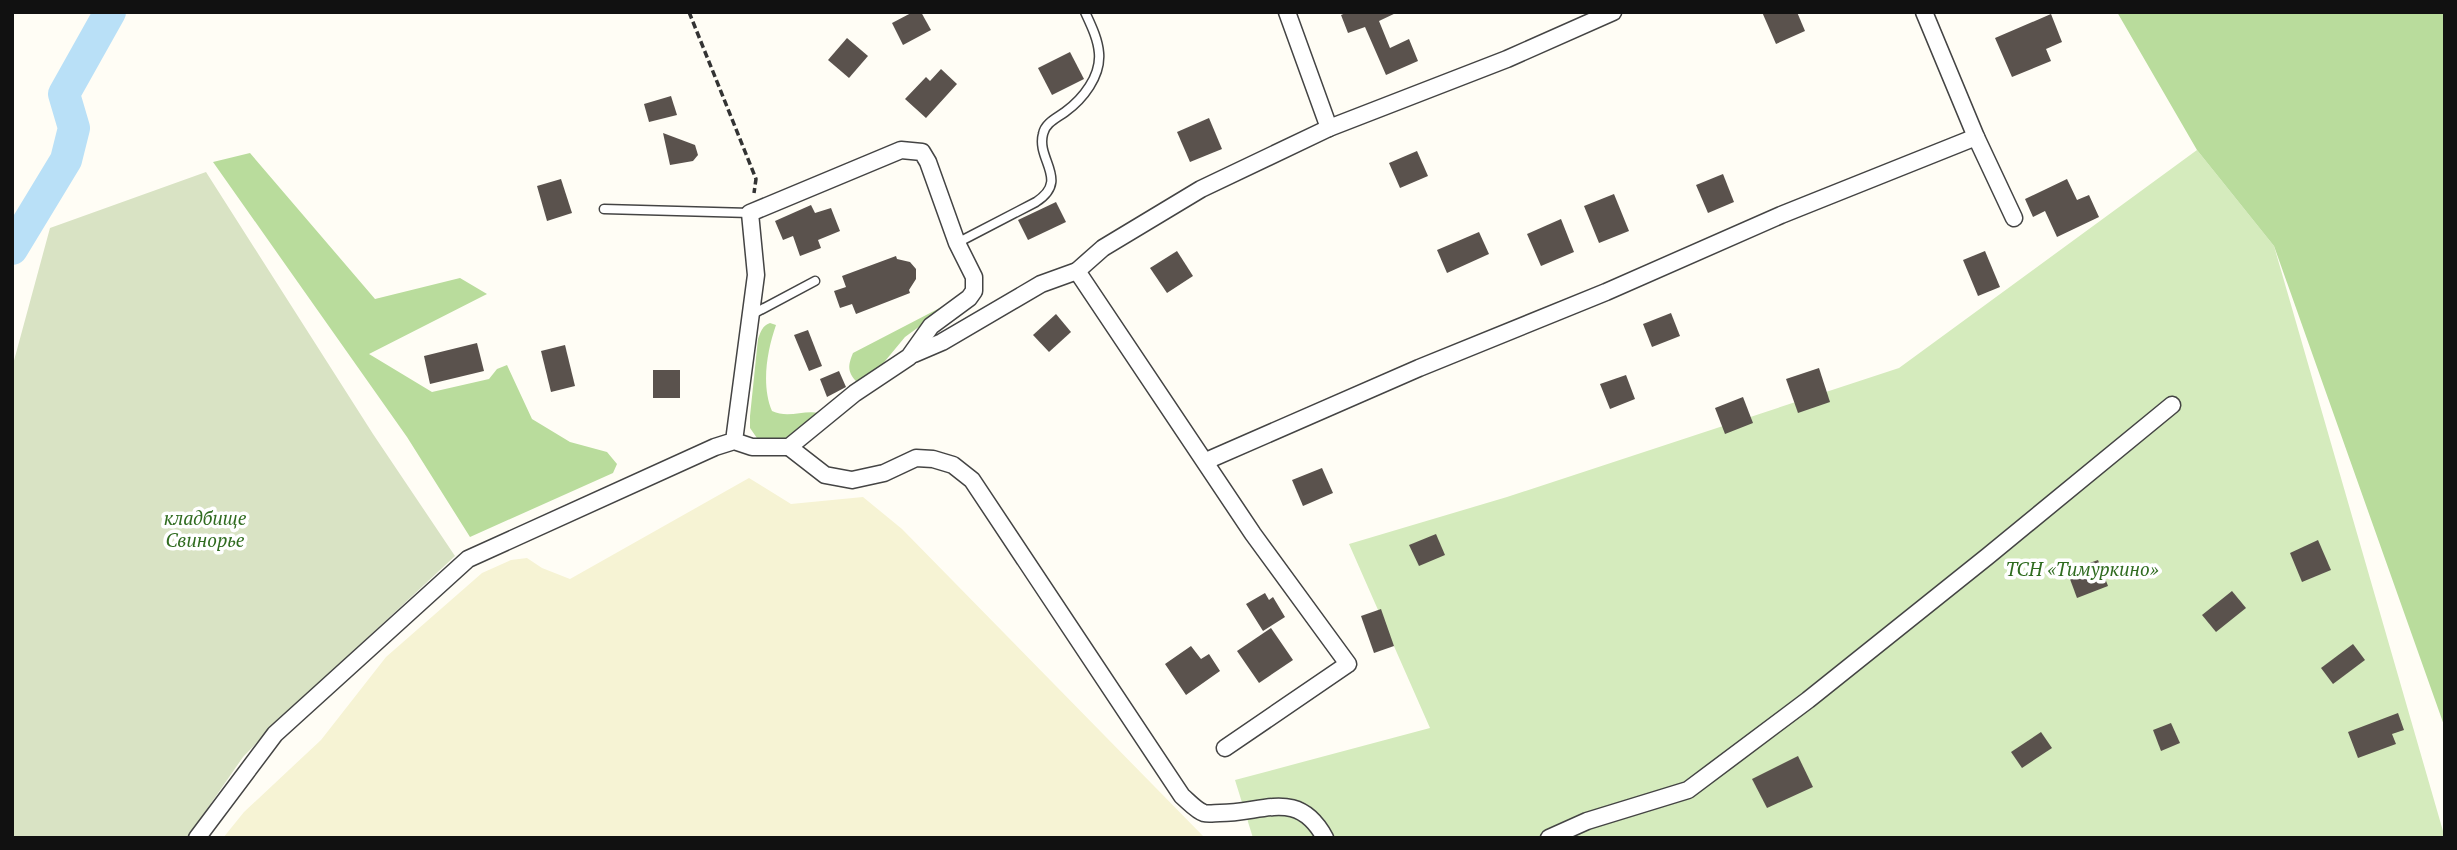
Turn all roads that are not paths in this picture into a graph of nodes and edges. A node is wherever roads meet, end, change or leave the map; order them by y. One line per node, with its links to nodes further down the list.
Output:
1 (1085, 12): 10 (lane)
2 (1287, 12): 5 (street)
3 (1613, 12): 5 (street)
4 (1924, 12): 6 (street)
5 (1329, 128): 11 (street)
6 (1976, 137): 9 (street); 18 (street)
7 (604, 209): 8 (lane)
8 (750, 213): 10 (street); 13 (street)
9 (2014, 218)
10 (957, 243): 14 (street)
11 (1077, 271): 14 (street); 18 (street)
12 (815, 281): 13 (lane)
13 (751, 315): 16 (street)
14 (909, 357): 17 (street)
15 (2172, 405): 22 (street)
16 (734, 441): 17 (street); 20 (street)
17 (789, 447): 21 (street)
18 (1206, 461): 19 (street)
19 (1225, 748)
20 (197, 838)
21 (1325, 838)
22 (1549, 838)

